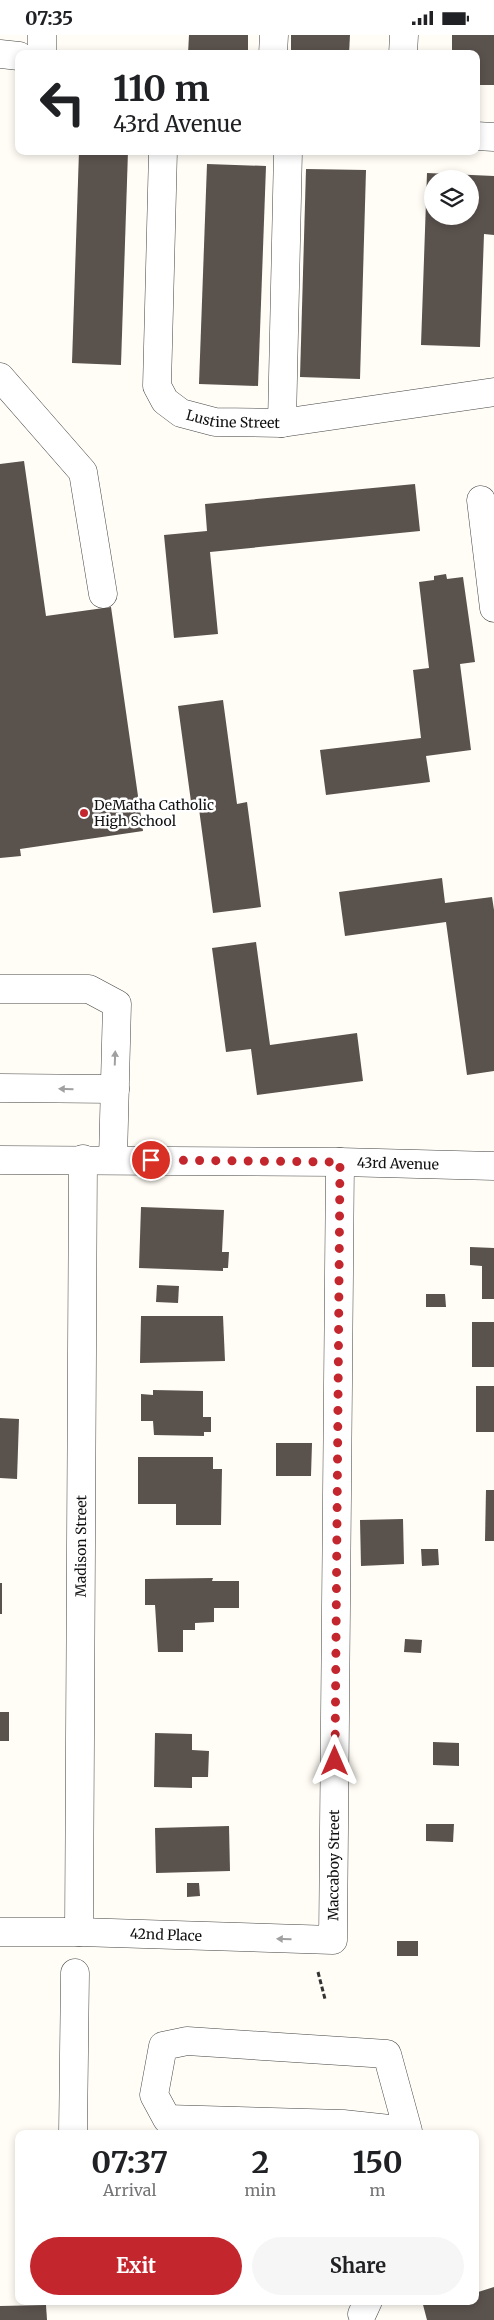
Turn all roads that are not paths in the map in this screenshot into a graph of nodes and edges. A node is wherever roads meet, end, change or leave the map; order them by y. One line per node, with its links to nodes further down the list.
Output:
1 (42, 35): 4 (street)
2 (274, 35): 5 (street)
3 (404, 35): 6 (street)
4 (42, 50)
5 (273, 50)
6 (403, 50)
7 (0, 54): 8 (street)
8 (15, 56)
9 (480, 136): 10 (street)
10 (494, 137)
11 (163, 155): 15 (street, Lustine Street)
12 (288, 155): 15 (street)
13 (0, 377): 17 (street)
14 (494, 392): 15 (street, Lustine Street)
15 (282, 423)
16 (481, 500): 18 (street)
17 (102, 593)
18 (494, 608)
19 (0, 989): 21 (street, one-way to 19)
20 (0, 1088): 21 (street, one-way to 20)
21 (115, 1089): 24 (street)
22 (0, 1159): 23 (street, 43rd Avenue)
23 (83, 1159): 24 (street, 43rd Avenue); 28 (street, Madison Street)
24 (113, 1159): 25 (street, 43rd Avenue)
25 (340, 1162): 26 (street, 43rd Avenue); 29 (street, Maccaboy Street)
26 (494, 1166)
27 (0, 1932): 28 (street, 42nd Place)
28 (79, 1932): 29 (street, 42nd Place, one-way to 28)
29 (333, 1940)
30 (75, 1973): 31 (street)
31 (73, 2130)
32 (389, 2130): 33 (street)
33 (407, 2130)

